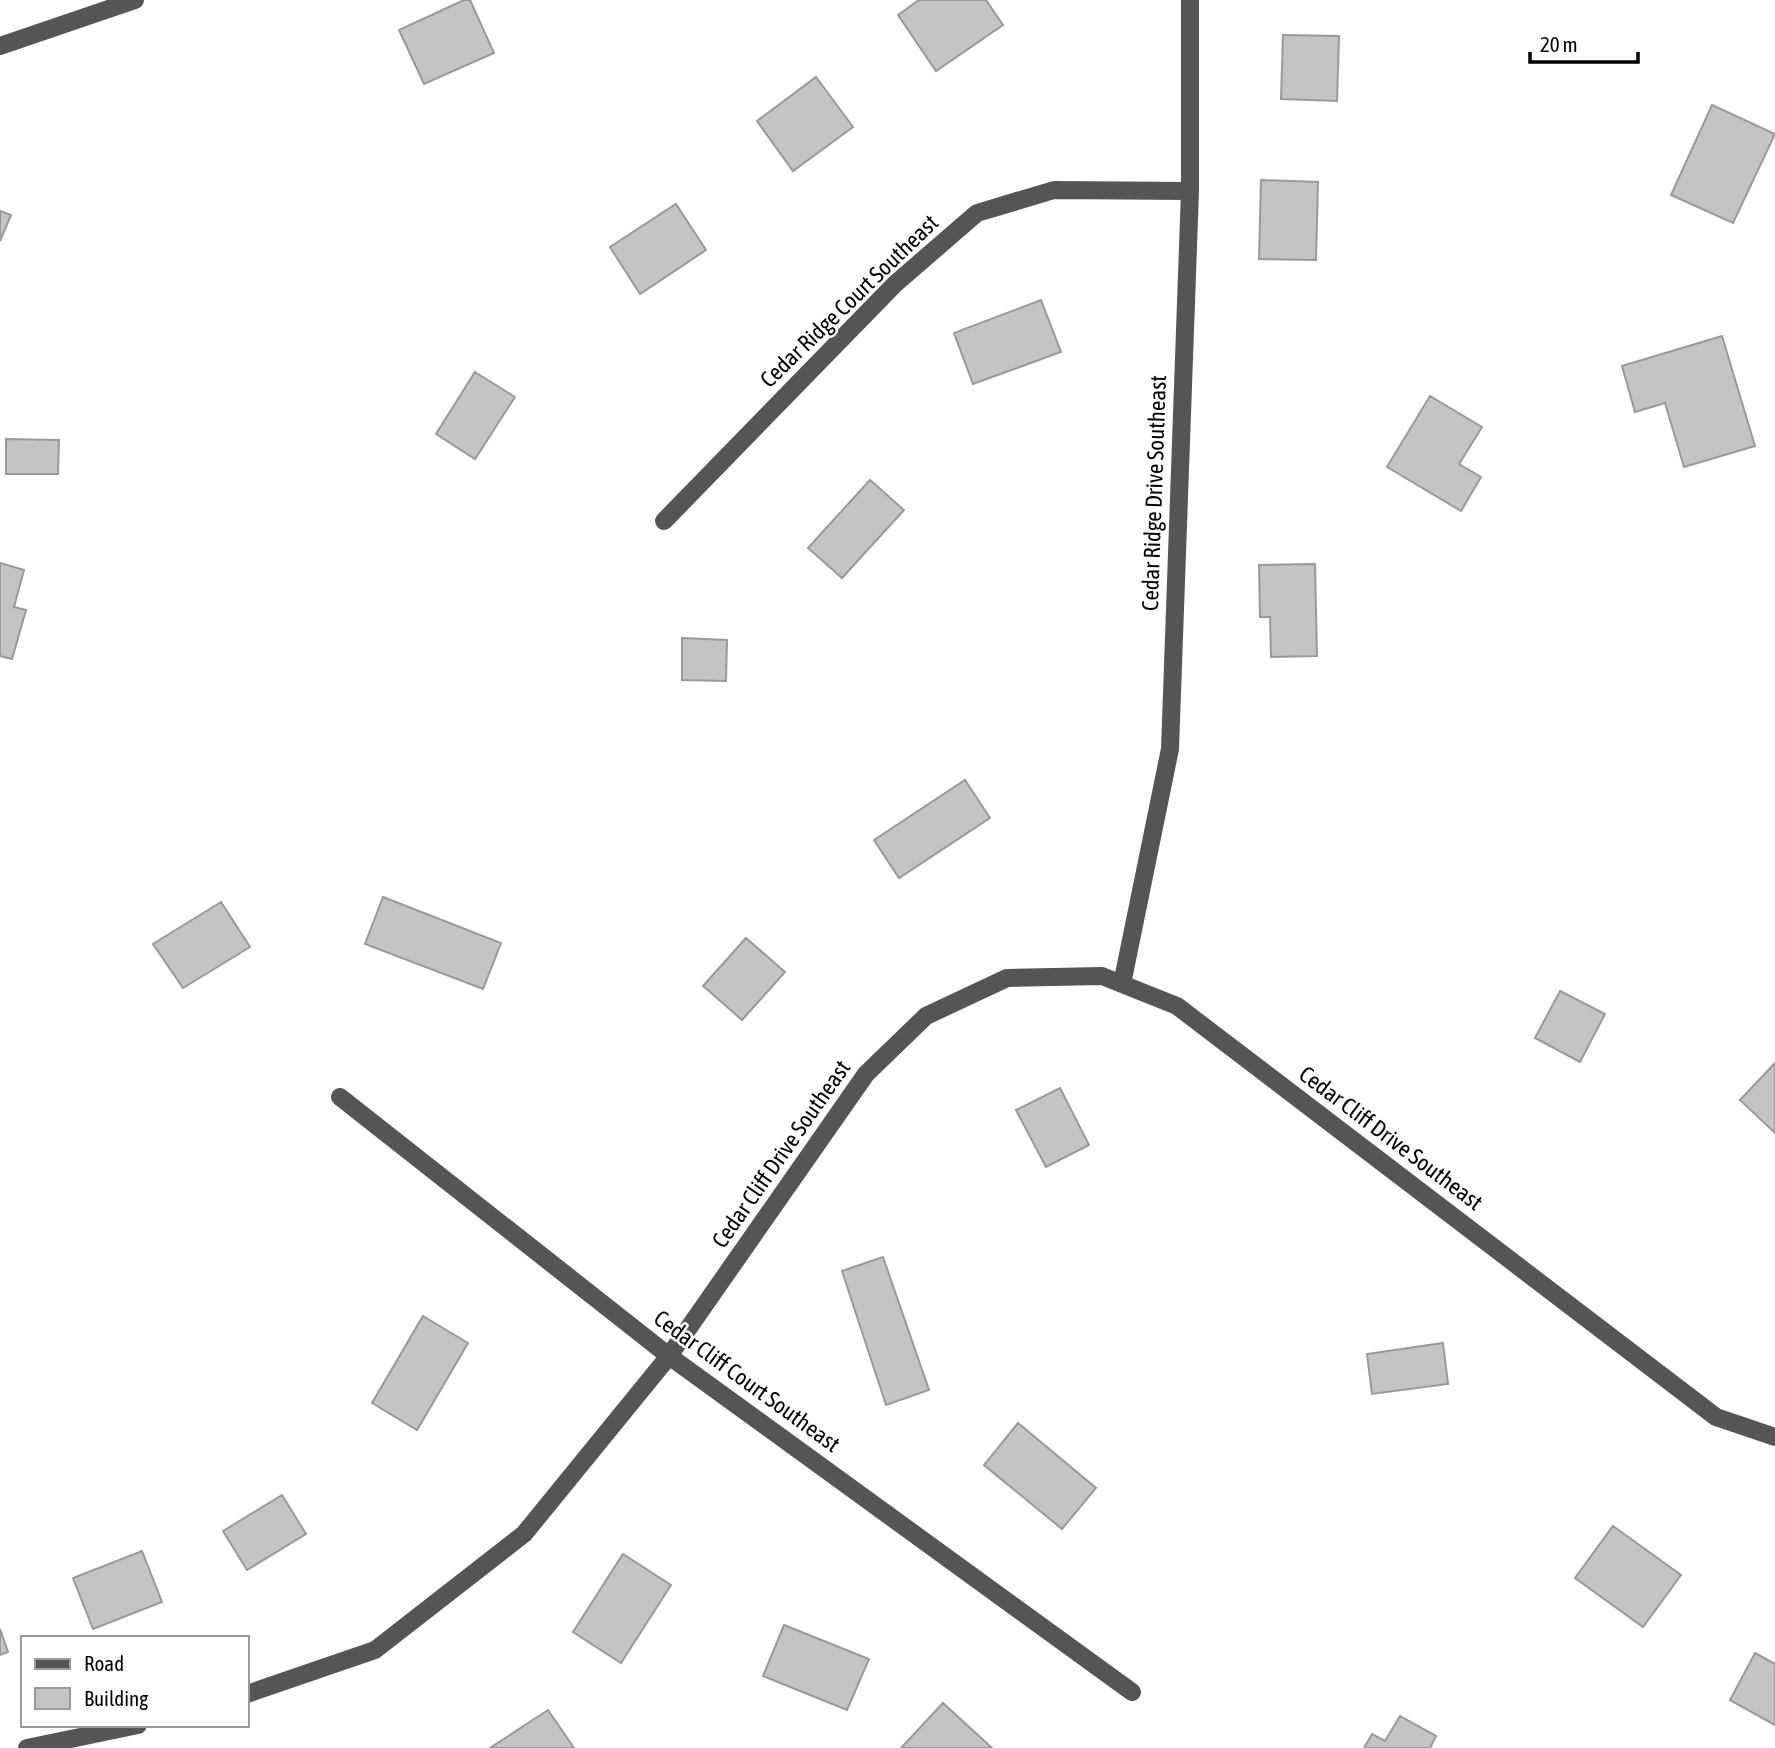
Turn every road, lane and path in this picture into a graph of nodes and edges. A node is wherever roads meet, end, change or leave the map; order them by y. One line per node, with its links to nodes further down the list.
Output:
1 (135, 0): 3 (street)
2 (1190, 0): 4 (street, Cedar Ridge Drive Southeast)
3 (0, 46)
4 (1190, 191): 5 (street, Cedar Ridge Court Southeast); 6 (street, Cedar Ridge Drive Southeast)
5 (664, 521)
6 (1122, 984): 8 (street, Cedar Cliff Drive Southeast); 9 (street, Cedar Cliff Drive Southeast)
7 (340, 1097): 8 (street, Cedar Cliff Court Southeast)
8 (669, 1356): 10 (street, Cedar Cliff Court Southeast); 11 (street, Cedar Cliff Drive Southeast)
9 (1775, 1437)
10 (1132, 1692)
11 (248, 1693)
12 (128, 1727): 13 (street)
13 (27, 1748)

